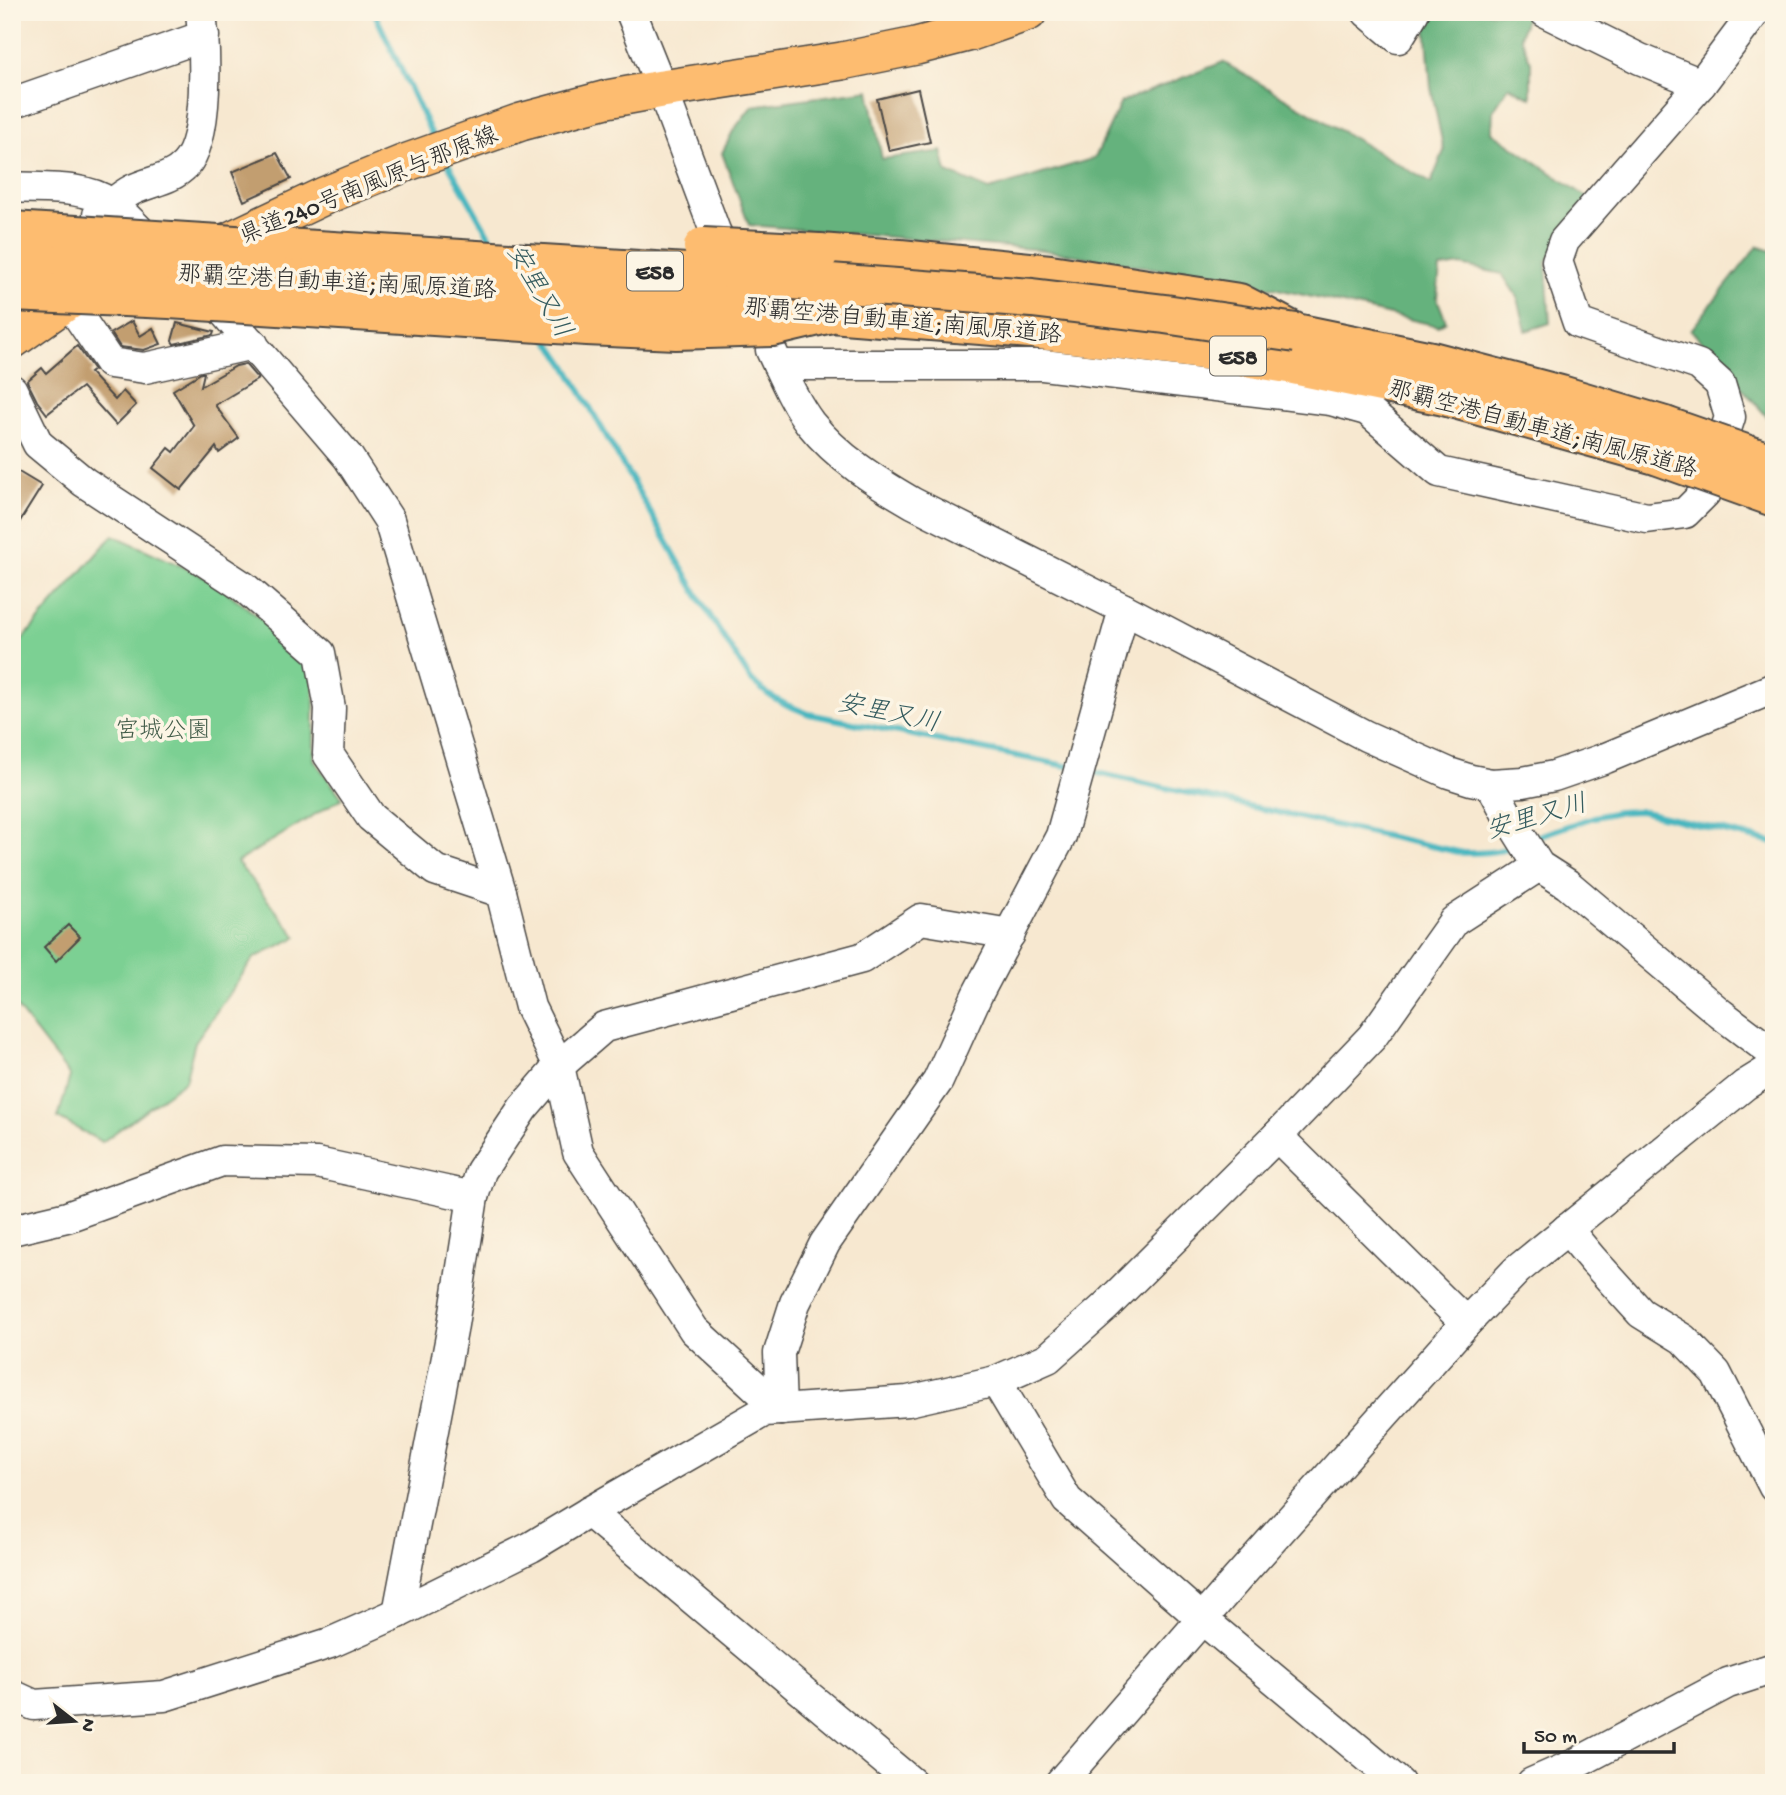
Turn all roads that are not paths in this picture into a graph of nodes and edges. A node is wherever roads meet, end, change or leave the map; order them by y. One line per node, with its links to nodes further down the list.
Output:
1 (631, 12): 9 (street)
2 (1028, 12): 9 (main road, 県道240号南風原与那原線)
3 (1367, 12): 4 (street)
4 (1414, 12)
5 (1545, 12): 8 (street)
6 (1755, 12): 8 (street)
7 (203, 24): 10 (street); 12 (street)
8 (1701, 84): 24 (street)
9 (662, 89): 15 (main road, 県道240号南風原与那原線); 24 (street)
10 (12, 103)
11 (12, 187): 12 (street)
12 (111, 205): 15 (street); 18 (street)
13 (12, 213): 21 (highway, bridge)
14 (12, 231): 21 (highway, 那覇空港自動車道;南風原道路 / E58, bridge)
15 (169, 259): 19 (main road, 県道240号南風原与那原線); 23 (street)
16 (12, 262): 20 (highway, 那覇空港自動車道;南風原道路 / E58, bridge)
17 (12, 292): 20 (highway, bridge)
18 (12, 301)
19 (68, 301): 22 (main road, 県道240号南風原与那原線); 23 (street)
20 (831, 313): 25 (highway, 那覇空港自動車道;南風原道路 / E58)
21 (1296, 333): 25 (highway, 那覇空港自動車道;南風原道路 / E58)
22 (12, 340)
23 (253, 344): 34 (street)
24 (778, 365): 30 (street)
25 (1438, 378): 27 (highway, 那覇空港自動車道;南風原道路 / E58)
26 (12, 390): 34 (street)
27 (1660, 441): 28 (highway, 那覇空港自動車道;南風原道路 / E58, bridge); 29 (highway, 那覇空港自動車道;南風原道路 / E58, bridge)
28 (1774, 464)
29 (1774, 497)
30 (1124, 609): 32 (street); 35 (street)
31 (1774, 688): 32 (street)
32 (1492, 784): 33 (street)
33 (1539, 866): 36 (street); 39 (street)
34 (501, 892): 37 (street)
35 (1010, 934): 37 (street); 45 (street)
36 (1774, 1054)
37 (559, 1066): 40 (street); 45 (street)
38 (1774, 1067): 41 (street)
39 (1277, 1136): 43 (street); 44 (street)
40 (473, 1197): 42 (street); 48 (street)
41 (1567, 1229): 43 (street); 46 (street)
42 (12, 1230)
43 (1466, 1323): 49 (street)
44 (996, 1381): 45 (street); 49 (street)
45 (781, 1410): 47 (street)
46 (1774, 1487)
47 (589, 1512): 48 (street); 52 (street)
48 (398, 1613): 51 (street)
49 (1202, 1619): 53 (street); 54 (street)
50 (1769, 1676): 55 (street)
51 (12, 1695)
52 (912, 1783)
53 (1060, 1783)
54 (1399, 1783)
55 (1532, 1783)

